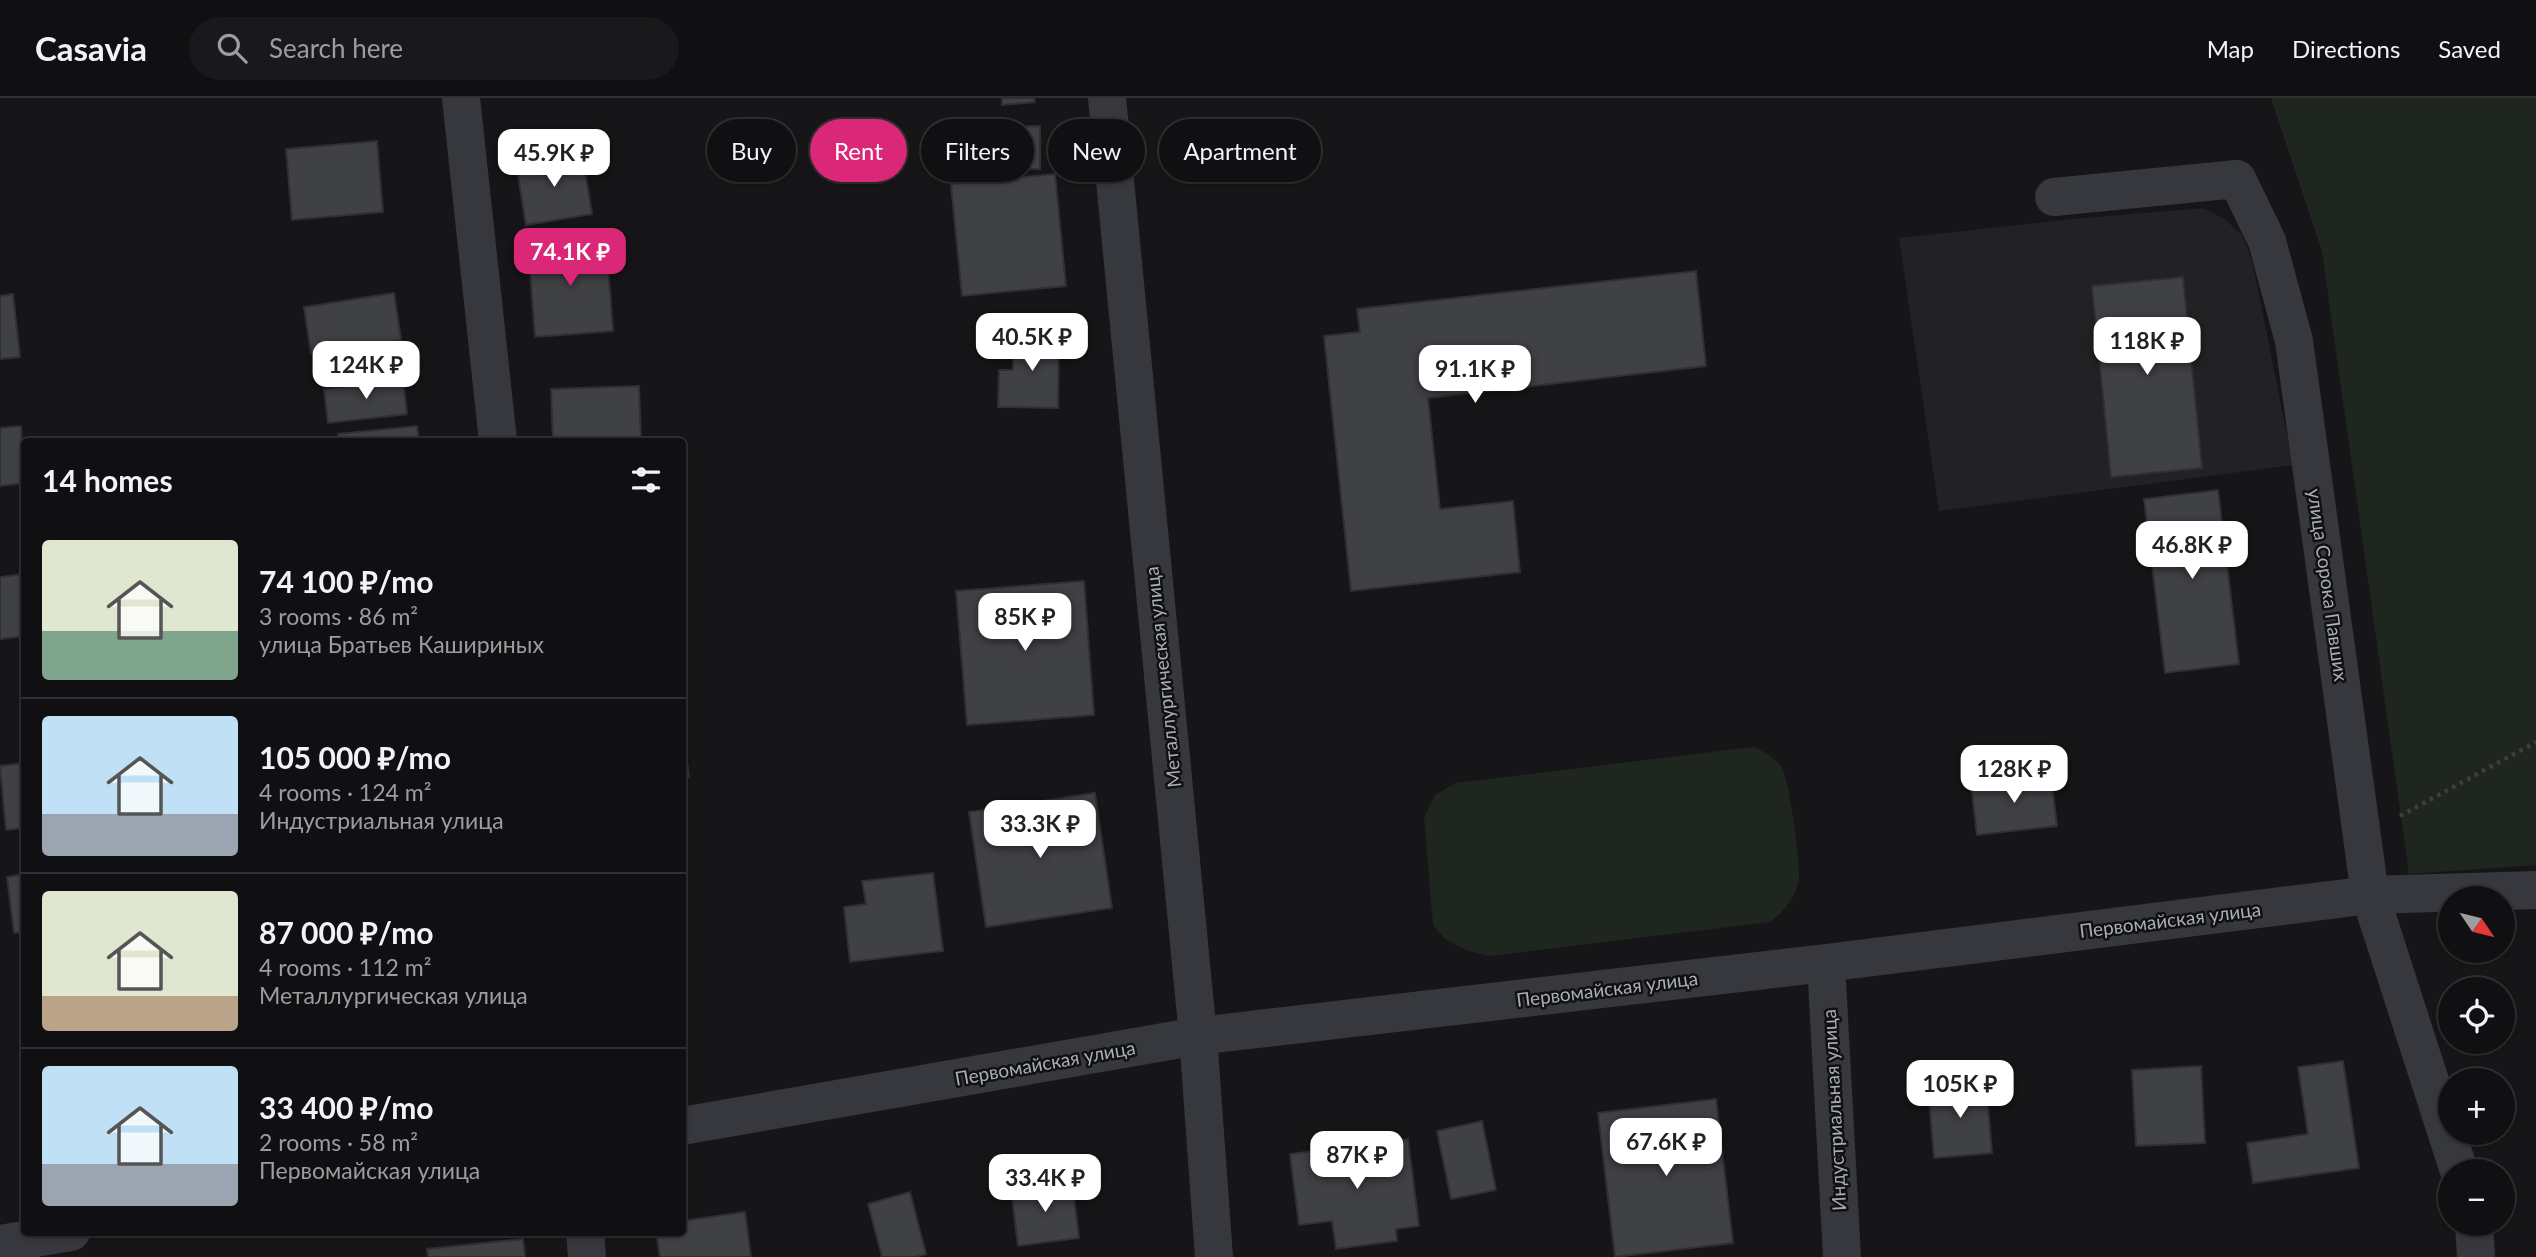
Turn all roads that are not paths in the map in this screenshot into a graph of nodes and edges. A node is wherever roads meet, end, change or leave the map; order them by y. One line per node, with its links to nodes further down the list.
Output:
1 (461, 98): 4 (street)
2 (1107, 98): 8 (street, Металлургическая улица)
3 (2054, 197): 6 (street, улица Сорока Павших)
4 (498, 438)
5 (2536, 890): 6 (street, Первомайская улица)
6 (2370, 895): 7 (street, Первомайская улица); 10 (street, улица Сорока Павших)
7 (1826, 963): 8 (street, Первомайская улица); 17 (street, Индустриальная улица)
8 (1198, 1036): 9 (street, Первомайская улица); 16 (street, Металлургическая улица)
9 (686, 1125)
10 (2455, 1159)
11 (47, 1236): 14 (street)
12 (585, 1236): 15 (street)
13 (2475, 1236): 18 (street)
14 (0, 1244)
15 (587, 1257)
16 (1214, 1257)
17 (1842, 1257)
18 (2476, 1257)

